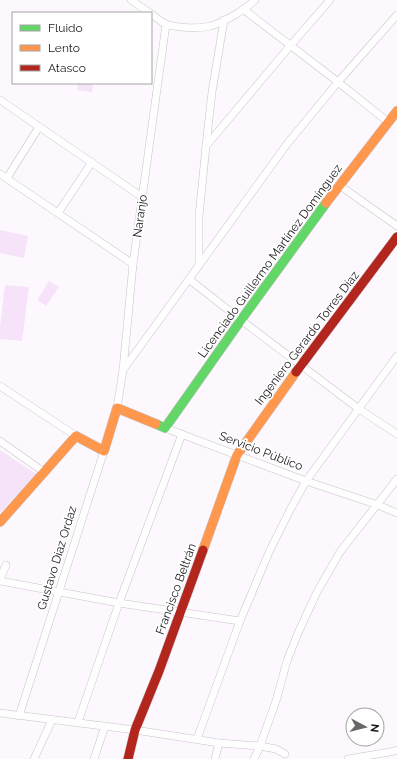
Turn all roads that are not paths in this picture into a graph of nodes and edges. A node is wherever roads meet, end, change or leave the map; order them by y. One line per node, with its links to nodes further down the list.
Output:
1 (131, 0): 5 (street)
2 (255, 0): 4 (street)
3 (330, 0): 10 (street)
4 (243, 9): 8 (street); 10 (street)
5 (149, 12)
6 (152, 14): 9 (street)
7 (397, 15): 11 (street)
8 (224, 20): 9 (street); 16 (street)
9 (166, 24): 20 (street, Naranjo)
10 (290, 46): 11 (street); 16 (street)
11 (338, 82): 14 (street); 25 (street)
12 (0, 100): 15 (street)
13 (397, 112): 14 (street, Licenciado Guillermo Martínez Domínguez)
14 (388, 122): 19 (street, Licenciado Guillermo Martínez Domínguez)
15 (40, 126): 17 (street); 18 (street)
16 (206, 146): 25 (street)
17 (92, 162): 20 (street); 21 (street)
18 (3, 176): 21 (street)
19 (339, 186): 22 (street); 27 (street, Licenciado Guillermo Martínez Domínguez)
20 (142, 197): 24 (street, Naranjo)
21 (58, 213): 24 (street)
22 (397, 226)
23 (397, 237): 29 (street, Ingeniero Gerardo Torres Díaz)
24 (133, 264): 30 (street, Naranjo)
25 (199, 265): 26 (street)
26 (190, 280): 27 (street); 30 (street)
27 (241, 320): 29 (street); 34 (street, Licenciado Guillermo Martínez Domínguez)
28 (397, 356): 33 (street)
29 (302, 365): 33 (street); 40 (street, Ingeniero Gerardo Torres Díaz)
30 (122, 370): 32 (street, Naranjo)
31 (0, 386): 37 (street)
32 (117, 408): 34 (street, Servicio Público); 39 (street, Gustavo Díaz Ordaz)
33 (360, 409): 36 (street); 43 (street)
34 (166, 428): 35 (street, Servicio Público)
35 (182, 434): 40 (street, Servicio Público); 50 (street)
36 (397, 434)
37 (76, 436): 39 (street); 41 (street)
38 (0, 441): 41 (street)
39 (104, 451): 49 (street, Gustavo Díaz Ordaz)
40 (237, 455): 43 (street, Servicio Público); 51 (street, Francisco Beltrán)
41 (44, 472): 46 (street)
42 (397, 479): 44 (street)
43 (306, 481): 44 (street, Servicio Público); 52 (street)
44 (378, 505): 45 (street, Servicio Público); 61 (street)
45 (397, 513)
46 (0, 522)
47 (6, 565): 48 (street)
48 (0, 580): 49 (street)
49 (59, 591): 50 (street); 54 (street, Gustavo Díaz Ordaz)
50 (119, 603): 51 (street); 56 (street)
51 (180, 611): 52 (street); 58 (street, Francisco Beltrán)
52 (240, 621): 59 (street)
53 (0, 714): 54 (street)
54 (18, 716): 55 (street)
55 (52, 720): 56 (street); 64 (street)
56 (78, 722): 57 (street)
57 (105, 726): 58 (street); 65 (street)
58 (135, 730): 59 (street); 66 (street, Francisco Beltrán)
59 (197, 739): 60 (street)
60 (219, 743): 61 (street); 67 (street)
61 (260, 746): 63 (street); 68 (street)
62 (397, 750): 69 (street)
63 (285, 754)
64 (34, 759)
65 (94, 759)
66 (128, 759)
67 (215, 759)
68 (254, 759)
69 (348, 759)

